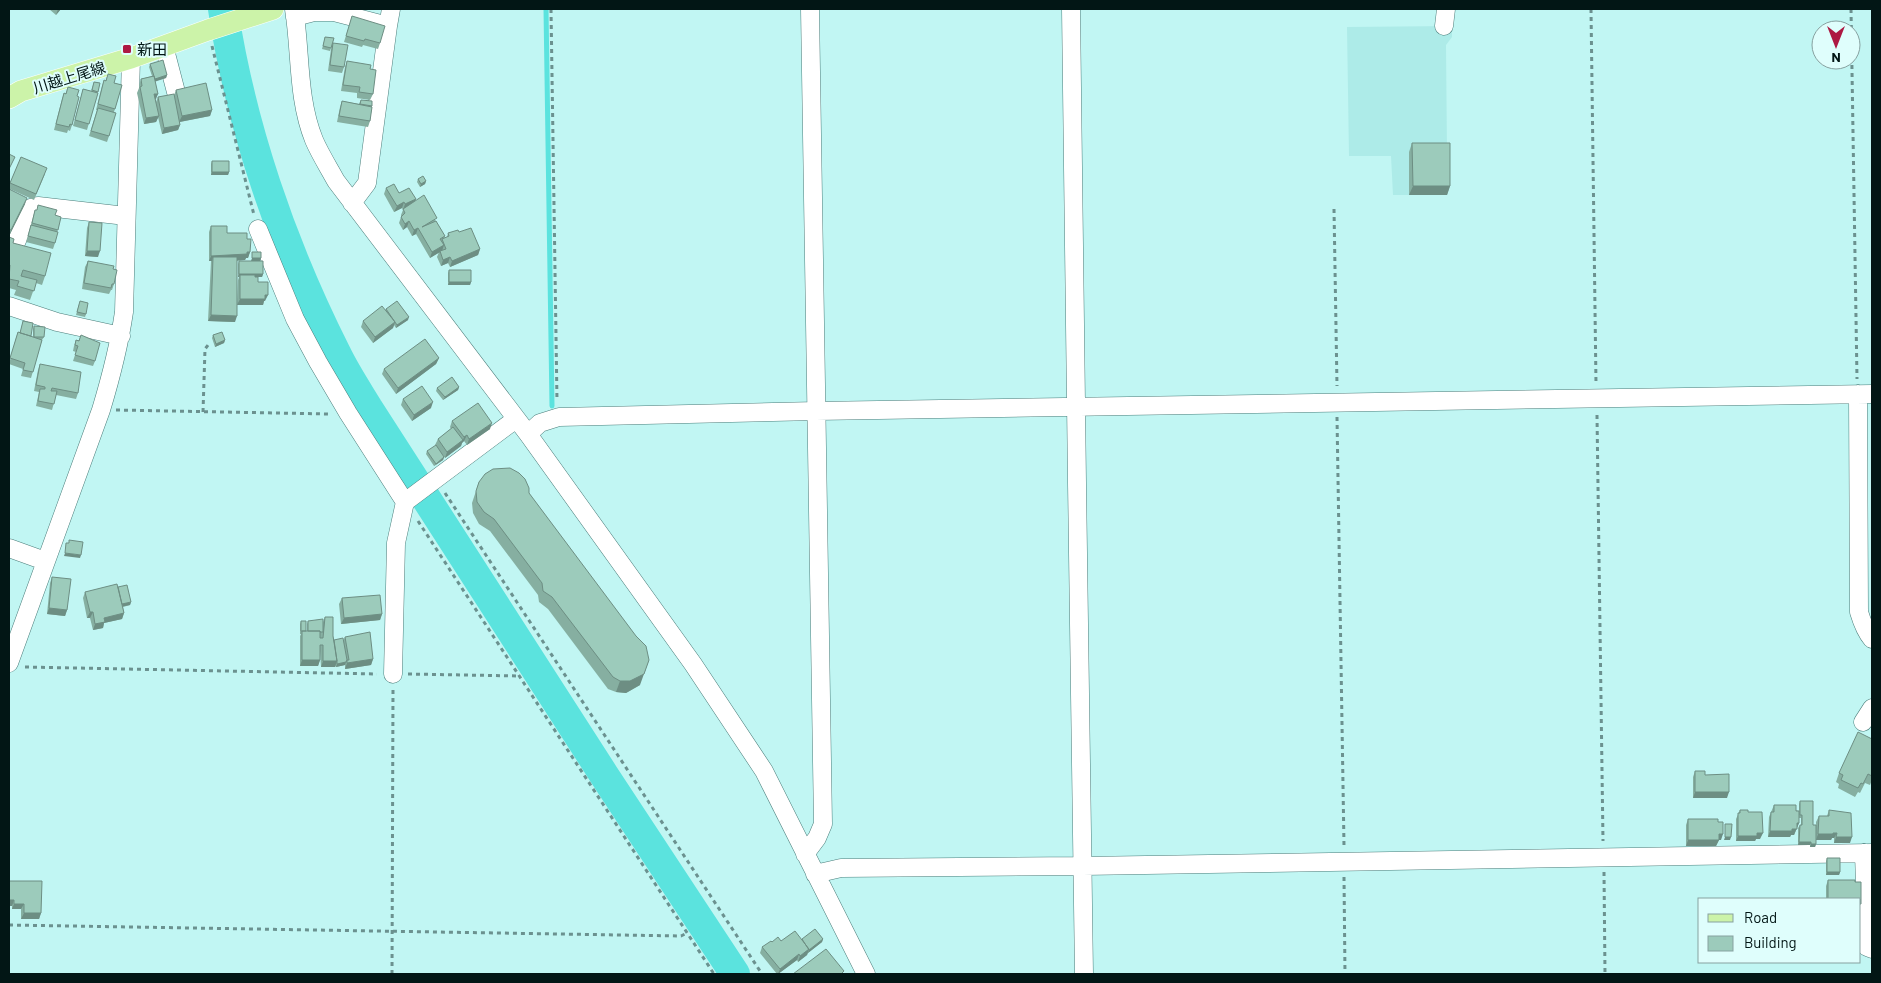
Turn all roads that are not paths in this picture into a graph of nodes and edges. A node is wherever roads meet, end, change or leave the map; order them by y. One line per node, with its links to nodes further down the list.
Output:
1 (273, 9): 7 (main road, 川越上尾線)
2 (391, 9): 6 (street)
3 (810, 9): 19 (street)
4 (1071, 9): 18 (street)
5 (294, 13): 6 (street); 11 (street)
6 (388, 26): 11 (street)
7 (164, 46): 8 (main road, 川越上尾線); 9 (street)
8 (131, 58): 10 (main road, 川越上尾線); 12 (street)
9 (176, 92)
10 (9, 98)
11 (352, 203): 20 (street)
12 (126, 216): 14 (street); 16 (street)
13 (258, 229): 22 (street)
14 (15, 245)
15 (9, 306): 16 (street)
16 (120, 336): 24 (street)
17 (1865, 394): 18 (street); 25 (street)
18 (1075, 407): 19 (street); 30 (street)
19 (816, 411): 21 (street); 29 (street)
20 (516, 419): 21 (street); 22 (street)
21 (528, 434): 29 (street)
22 (407, 501): 27 (street)
23 (9, 548): 24 (street)
24 (45, 561): 26 (street)
25 (1872, 639)
26 (13, 665)
27 (393, 674)
28 (1868, 853): 30 (street); 32 (street)
29 (805, 854): 31 (street)
30 (1083, 866): 31 (street); 34 (street)
31 (815, 874): 33 (street)
32 (1872, 949)
33 (866, 974)
34 (1084, 974)

